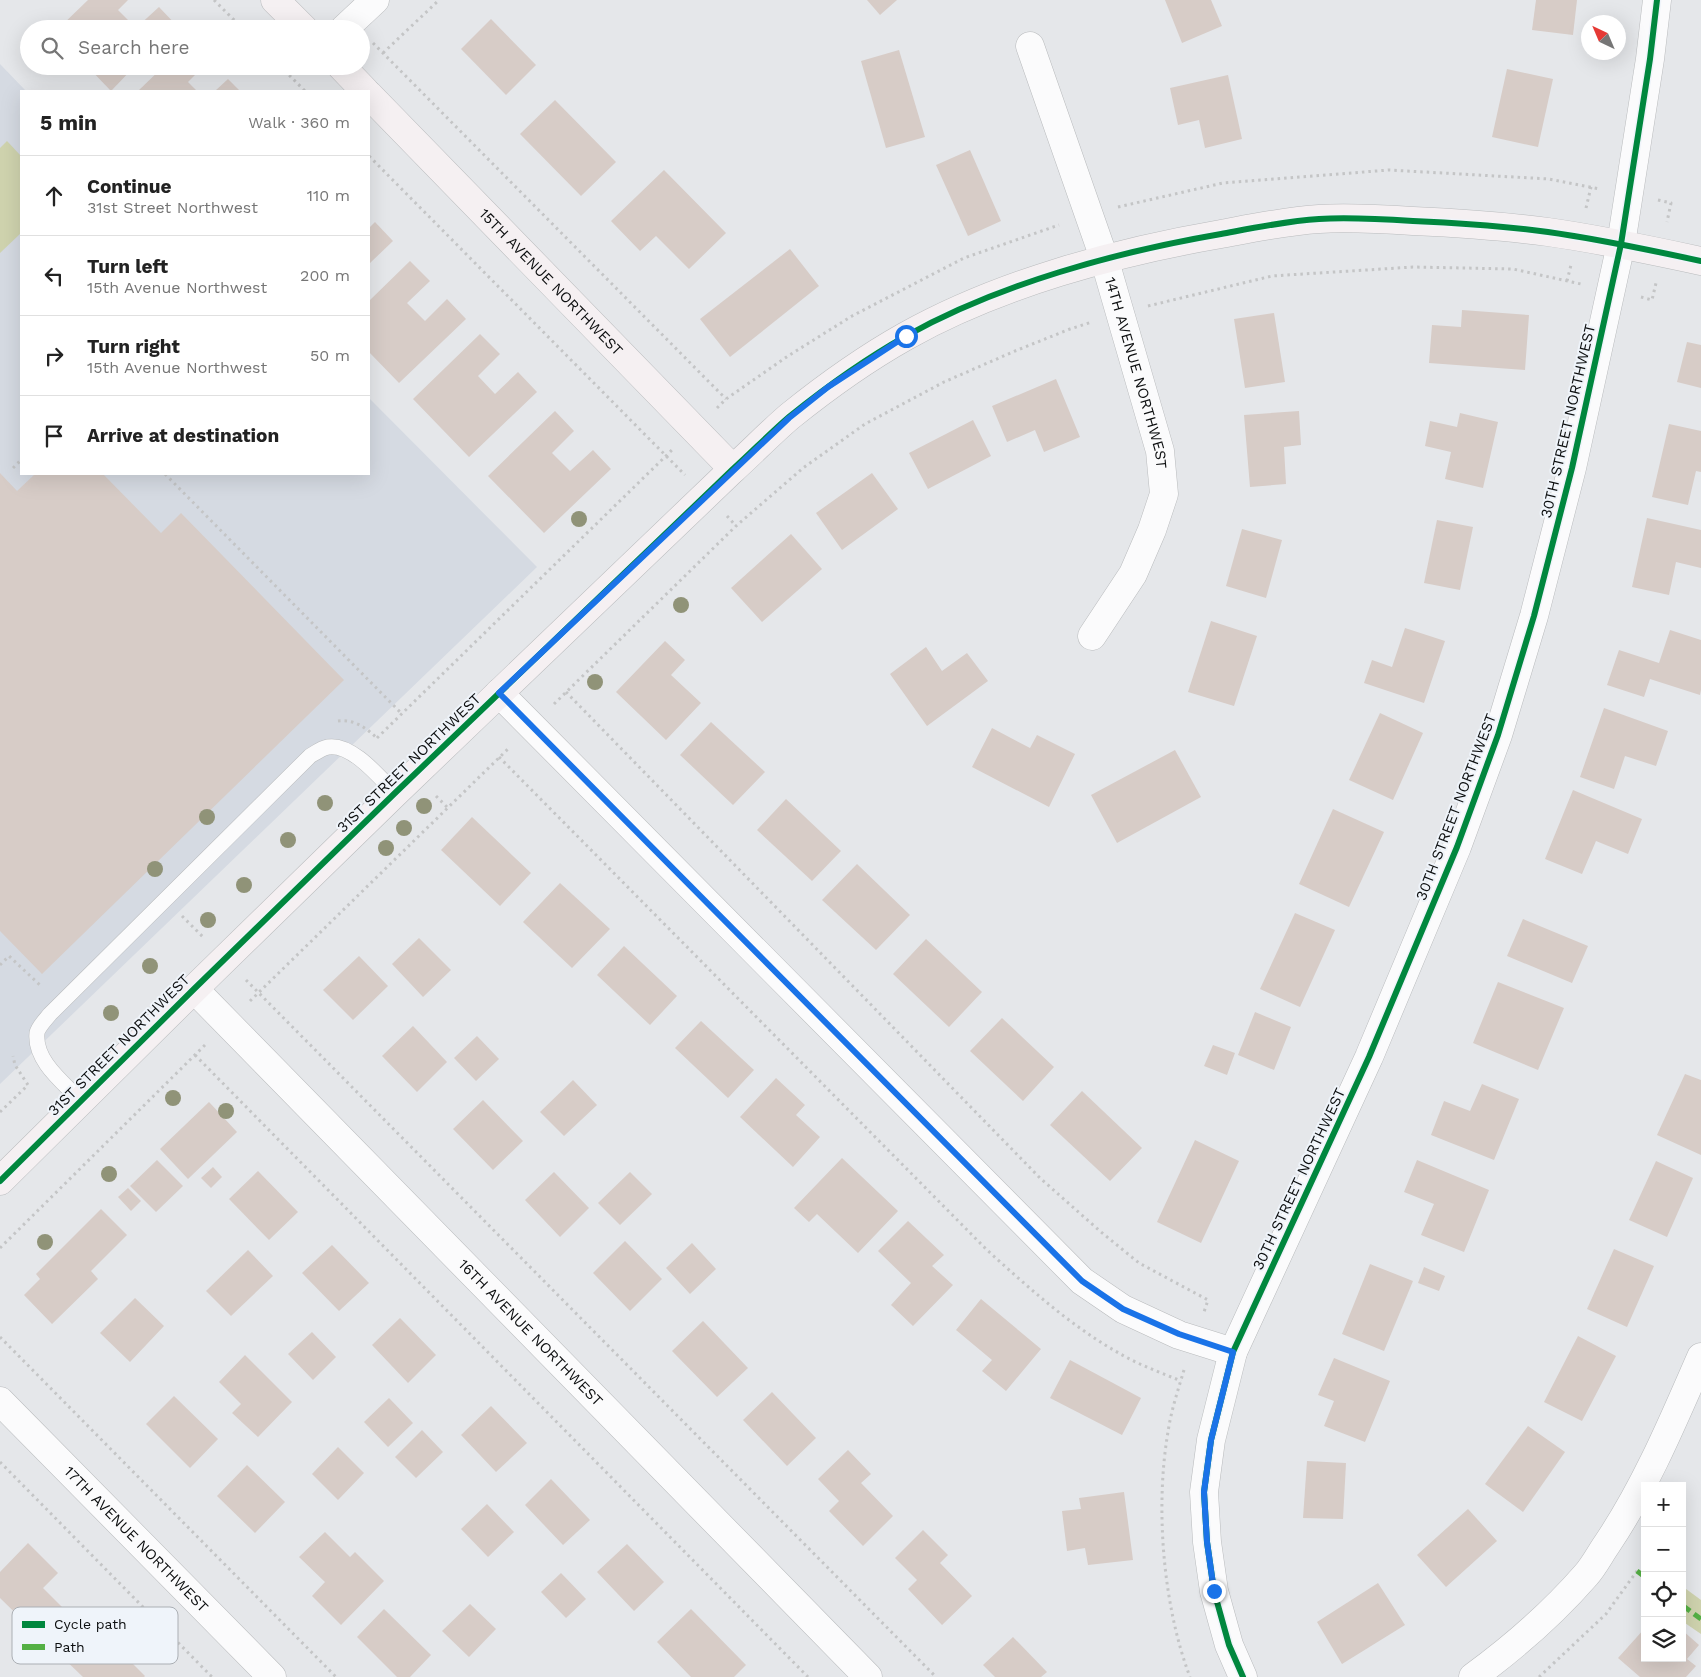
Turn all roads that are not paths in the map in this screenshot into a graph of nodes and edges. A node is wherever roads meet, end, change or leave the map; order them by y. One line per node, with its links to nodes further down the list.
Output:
1 (275, 0): 4 (street)
2 (375, 0): 5 (street)
3 (1657, 0): 10 (street, 30TH STREET NORTHWEST)
4 (295, 20)
5 (354, 20)
6 (1030, 46): 11 (street, 14TH AVENUE NORTHWEST)
7 (350, 75): 8 (street)
8 (364, 90)
9 (370, 96): 13 (street, 15TH AVENUE NORTHWEST)
10 (1620, 244): 11 (street, 31ST STREET NORTHWEST); 12 (street, 31ST STREET NORTHWEST); 20 (street, 30TH STREET NORTHWEST)
11 (1104, 258): 13 (street, 31ST STREET NORTHWEST); 14 (street, 14TH AVENUE NORTHWEST)
12 (1701, 260)
13 (733, 469): 15 (street, 31ST STREET NORTHWEST)
14 (1092, 636)
15 (499, 693): 16 (street, 31ST STREET NORTHWEST); 20 (street)
16 (395, 793): 17 (street, 31ST STREET NORTHWEST); 18 (lane)
17 (194, 989): 18 (street, 31ST STREET NORTHWEST); 24 (street, 16TH AVENUE NORTHWEST)
18 (81, 1100): 19 (street, 31ST STREET NORTHWEST)
19 (0, 1181)
20 (1233, 1352): 25 (street)
21 (1701, 1357): 26 (street)
22 (0, 1401): 23 (street, 17TH AVENUE NORTHWEST)
23 (272, 1677)
24 (868, 1677)
25 (1243, 1677)
26 (1472, 1677)

